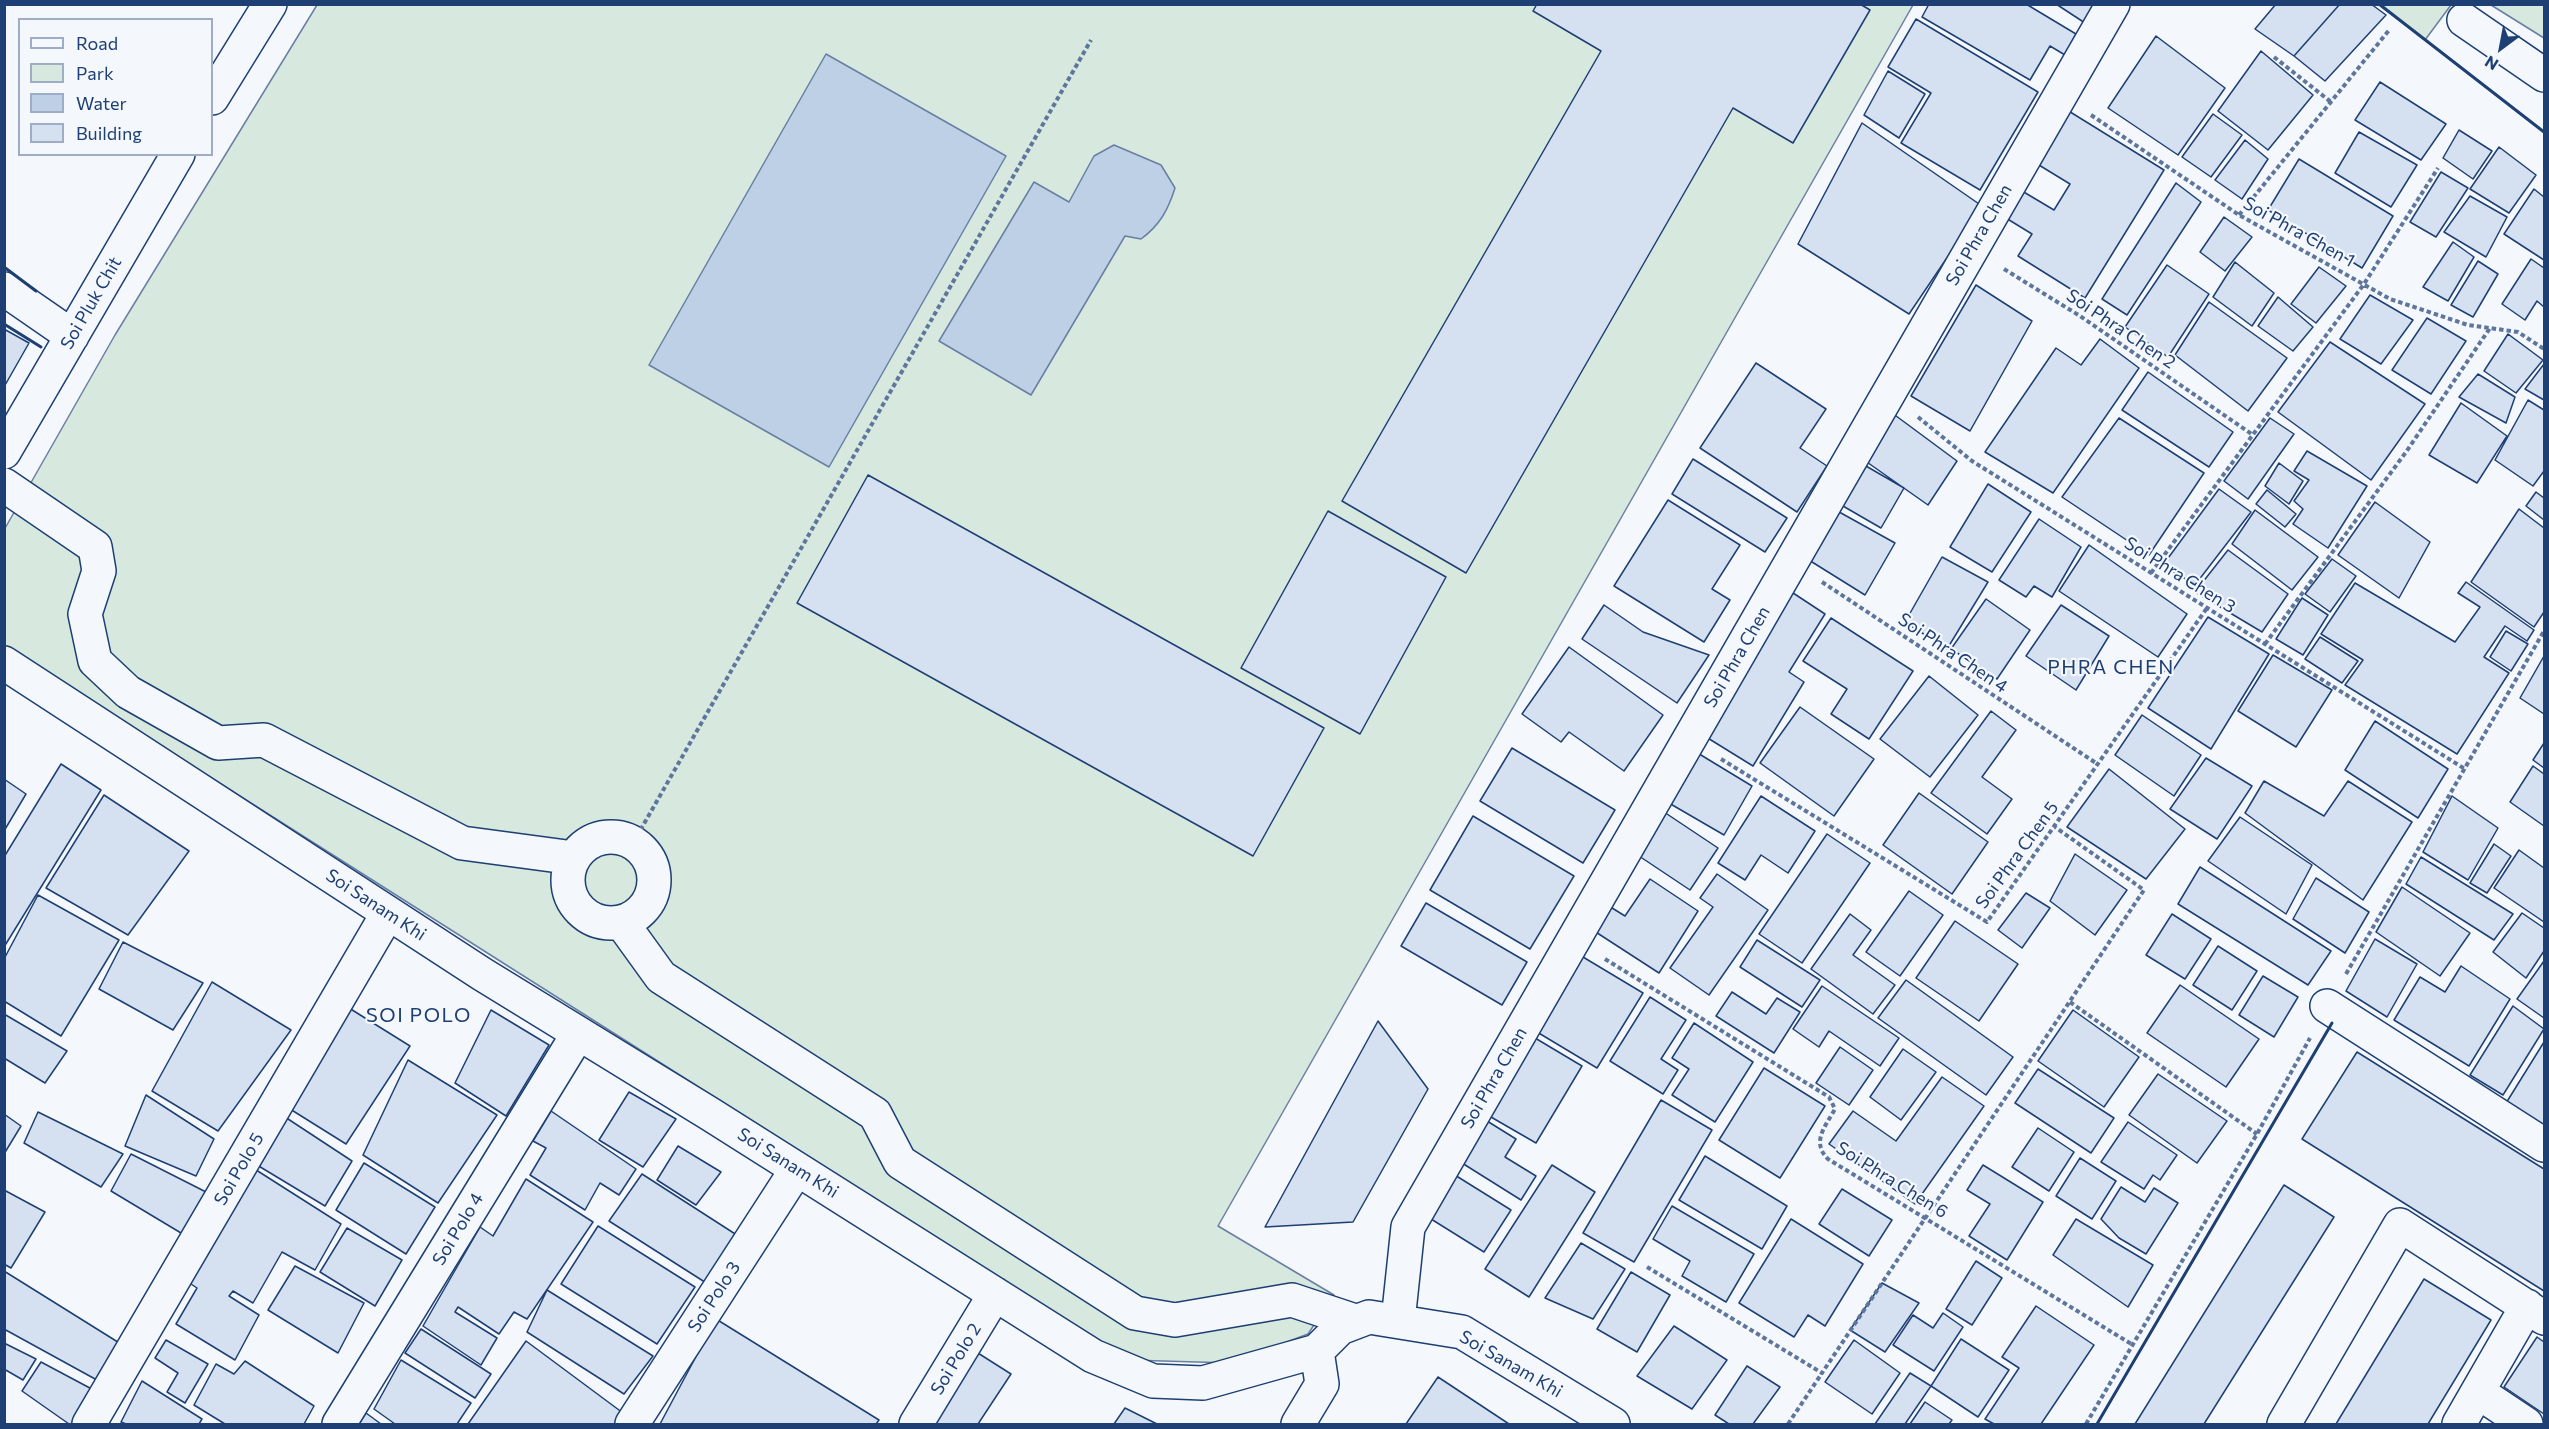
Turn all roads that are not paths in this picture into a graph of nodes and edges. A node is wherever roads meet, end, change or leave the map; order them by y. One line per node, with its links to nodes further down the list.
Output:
1 (270, 4): 5 (street)
2 (2113, 4): 23 (street, Soi Phra Chen)
3 (2464, 20): 4 (street)
4 (2544, 75)
5 (213, 96)
6 (177, 156): 8 (street, Soi Pluk Chit)
7 (4, 289): 8 (street)
8 (72, 336): 9 (street, Soi Pluk Chit)
9 (13, 418): 10 (street, Soi Pluk Chit)
10 (4, 452)
11 (4, 485): 13 (street)
12 (4, 663): 14 (street, Soi Sanam Khi)
13 (574, 858): 15 (street); 15 (street)
14 (388, 913): 17 (street, Soi Sanam Khi); 26 (street, Soi Polo 5)
15 (622, 922): 22 (street)
16 (2328, 1006): 18 (street)
17 (578, 1034): 19 (street, Soi Sanam Khi); 27 (street, Soi Polo 4)
18 (2544, 1145)
19 (797, 1169): 20 (street, Soi Sanam Khi); 28 (street, Soi Polo 3)
20 (995, 1294): 24 (street, Soi Sanam Khi); 29 (street, Soi Polo 2)
21 (2536, 1312): 25 (street); 32 (street)
22 (1355, 1321): 23 (street, Soi Sanam Khi); 24 (street, Soi Sanam Khi)
23 (1398, 1321): 31 (street, Soi Sanam Khi)
24 (1317, 1351): 30 (street)
25 (2478, 1392): 33 (street); 34 (street)
26 (89, 1425)
27 (339, 1425)
28 (632, 1425)
29 (916, 1425)
30 (1298, 1425)
31 (1613, 1425)
32 (2284, 1425)
33 (2459, 1425)
34 (2526, 1425)

